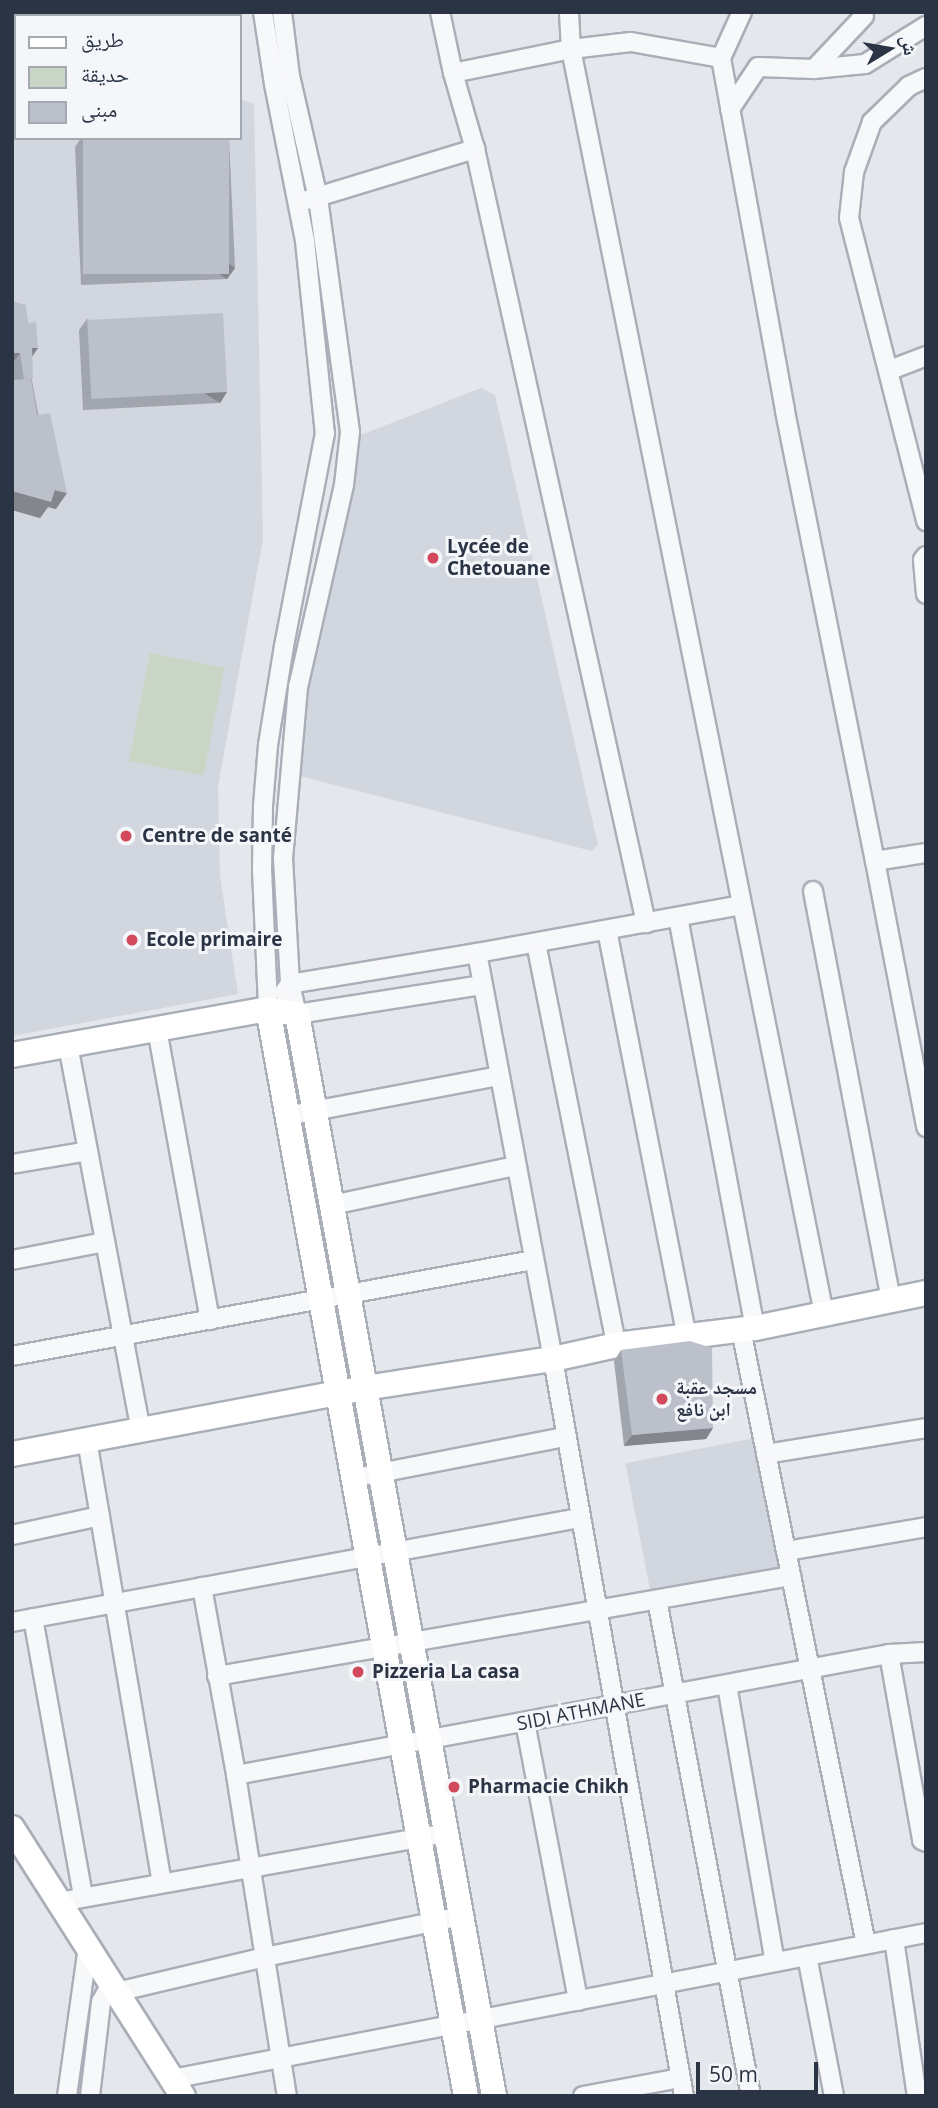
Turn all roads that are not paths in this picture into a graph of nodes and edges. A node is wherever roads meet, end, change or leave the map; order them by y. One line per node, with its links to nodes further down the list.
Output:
1 (263, 12): 16 (street)
2 (282, 12): 15 (street)
3 (440, 12): 11 (street)
4 (569, 12): 8 (street)
5 (742, 12): 9 (street)
6 (864, 16): 10 (street)
7 (926, 26): 10 (street)
8 (571, 49): 9 (street); 11 (street); 30 (street)
9 (721, 58): 13 (street)
10 (814, 69): 13 (street)
11 (453, 73): 14 (street)
12 (926, 78): 18 (street)
13 (730, 109): 28 (street)
14 (475, 149): 15 (street); 32 (street)
15 (318, 198): 16 (street); 19 (street)
16 (297, 201): 20 (street)
17 (926, 356): 18 (street)
18 (890, 370): 21 (street)
19 (350, 432): 20 (street); 26 (street)
20 (325, 433): 25 (street)
21 (921, 476): 22 (street)
22 (926, 521)
23 (926, 556): 24 (street)
24 (926, 594)
25 (262, 806): 26 (street); 38 (street)
26 (286, 807): 36 (street)
27 (926, 853): 28 (street)
28 (875, 861): 46 (street)
29 (813, 891): 57 (street)
30 (742, 905): 31 (street); 58 (street)
31 (678, 917): 32 (street); 60 (street)
32 (646, 923): 33 (street)
33 (607, 930): 34 (street); 62 (street)
34 (536, 943): 35 (street); 63 (street)
35 (477, 953): 36 (street); 37 (street)
36 (290, 984): 38 (street); 39 (street)
37 (483, 985): 39 (street); 43 (street)
38 (268, 1009): 39 (main road); 40 (main road); 45 (main road)
39 (298, 1014): 44 (main road)
40 (157, 1029): 41 (main road); 59 (street)
41 (68, 1045): 42 (main road); 47 (street)
42 (12, 1055)
43 (499, 1076): 44 (street); 49 (street)
44 (315, 1109): 45 (street); 50 (main road)
45 (287, 1116): 56 (main road)
46 (926, 1127)
47 (88, 1151): 48 (street); 51 (street)
48 (12, 1164)
49 (516, 1166): 50 (street); 53 (street)
50 (332, 1205): 55 (main road)
51 (105, 1242): 52 (street); 61 (street)
52 (12, 1260)
53 (533, 1261): 55 (street); 65 (street)
54 (926, 1293): 57 (main road)
55 (348, 1294): 56 (street); 66 (main road)
56 (322, 1299): 59 (street); 67 (main road)
57 (891, 1300): 58 (main road)
58 (824, 1314): 60 (main road)
59 (210, 1320): 61 (street)
60 (748, 1329): 62 (main road); 73 (street)
61 (123, 1336): 64 (street); 69 (street)
62 (687, 1336): 63 (main road)
63 (616, 1345): 65 (main road)
64 (12, 1356)
65 (553, 1359): 66 (main road); 70 (street)
66 (365, 1388): 67 (main road); 74 (main road)
67 (340, 1395): 69 (main road); 75 (main road)
68 (926, 1428): 73 (street)
69 (141, 1431): 71 (main road)
70 (565, 1437): 74 (street); 77 (street)
71 (87, 1440): 72 (main road); 76 (street)
72 (12, 1454)
73 (766, 1454): 80 (street)
74 (381, 1473): 75 (street); 81 (main road)
75 (355, 1478): 82 (main road)
76 (100, 1516): 79 (street); 86 (street)
77 (579, 1518): 81 (street); 87 (street)
78 (926, 1527): 80 (street)
79 (12, 1535)
80 (786, 1551): 83 (street)
81 (396, 1554): 82 (street); 90 (main road)
82 (369, 1556): 84 (street); 91 (main road)
83 (791, 1576): 85 (street); 94 (street)
84 (202, 1587): 86 (street); 95 (street)
85 (657, 1600): 87 (street); 97 (street)
86 (116, 1603): 88 (street); 108 (street)
87 (596, 1610): 90 (street); 98 (street)
88 (33, 1618): 89 (street); 109 (street)
89 (12, 1622)
90 (412, 1642): 91 (street); 100 (main road)
91 (386, 1647): 95 (street); 101 (main road)
92 (926, 1652): 93 (street, SIDI ATHMANE)
93 (889, 1654): 94 (street, SIDI ATHMANE); 106 (street)
94 (810, 1669): 96 (street, SIDI ATHMANE); 115 (street)
95 (217, 1676): 102 (street)
96 (727, 1685): 97 (street, SIDI ATHMANE); 119 (street)
97 (676, 1694): 98 (street, SIDI ATHMANE); 120 (street)
98 (613, 1706): 99 (street, SIDI ATHMANE); 121 (street)
99 (525, 1722): 100 (street, SIDI ATHMANE); 123 (street)
100 (430, 1740): 101 (street, SIDI ATHMANE); 103 (main road)
101 (403, 1742): 102 (street, SIDI ATHMANE); 105 (main road)
102 (236, 1775): 107 (street)
103 (447, 1833): 105 (street); 111 (main road)
104 (15, 1836): 110 (main road)
105 (420, 1836): 107 (street); 112 (main road)
106 (926, 1842)
107 (250, 1867): 108 (street); 118 (street)
108 (162, 1882): 109 (street)
109 (83, 1896): 110 (street)
110 (59, 1902): 116 (main road)
111 (462, 1916): 112 (street); 124 (main road)
112 (435, 1922): 118 (street); 125 (main road)
113 (926, 1933): 114 (street)
114 (894, 1939): 115 (street); 137 (street)
115 (866, 1944): 117 (street)
116 (88, 1947): 122 (main road); 129 (street)
117 (807, 1956): 119 (street); 136 (street)
118 (265, 1957): 122 (street); 126 (street)
119 (775, 1962): 120 (street)
120 (727, 1971): 121 (street); 135 (street)
121 (663, 1984): 123 (street); 128 (street)
122 (114, 1988): 127 (main road); 130 (street)
123 (578, 2001): 124 (street)
124 (481, 2020): 125 (street); 133 (main road)
125 (453, 2024): 126 (street); 132 (main road)
126 (280, 2056): 127 (street); 131 (street)
127 (177, 2087)
128 (682, 2087): 134 (street)
129 (67, 2096)
130 (90, 2096)
131 (287, 2096)
132 (466, 2096)
133 (494, 2096)
134 (583, 2096)
135 (751, 2096)
136 (834, 2096)
137 (917, 2096)

